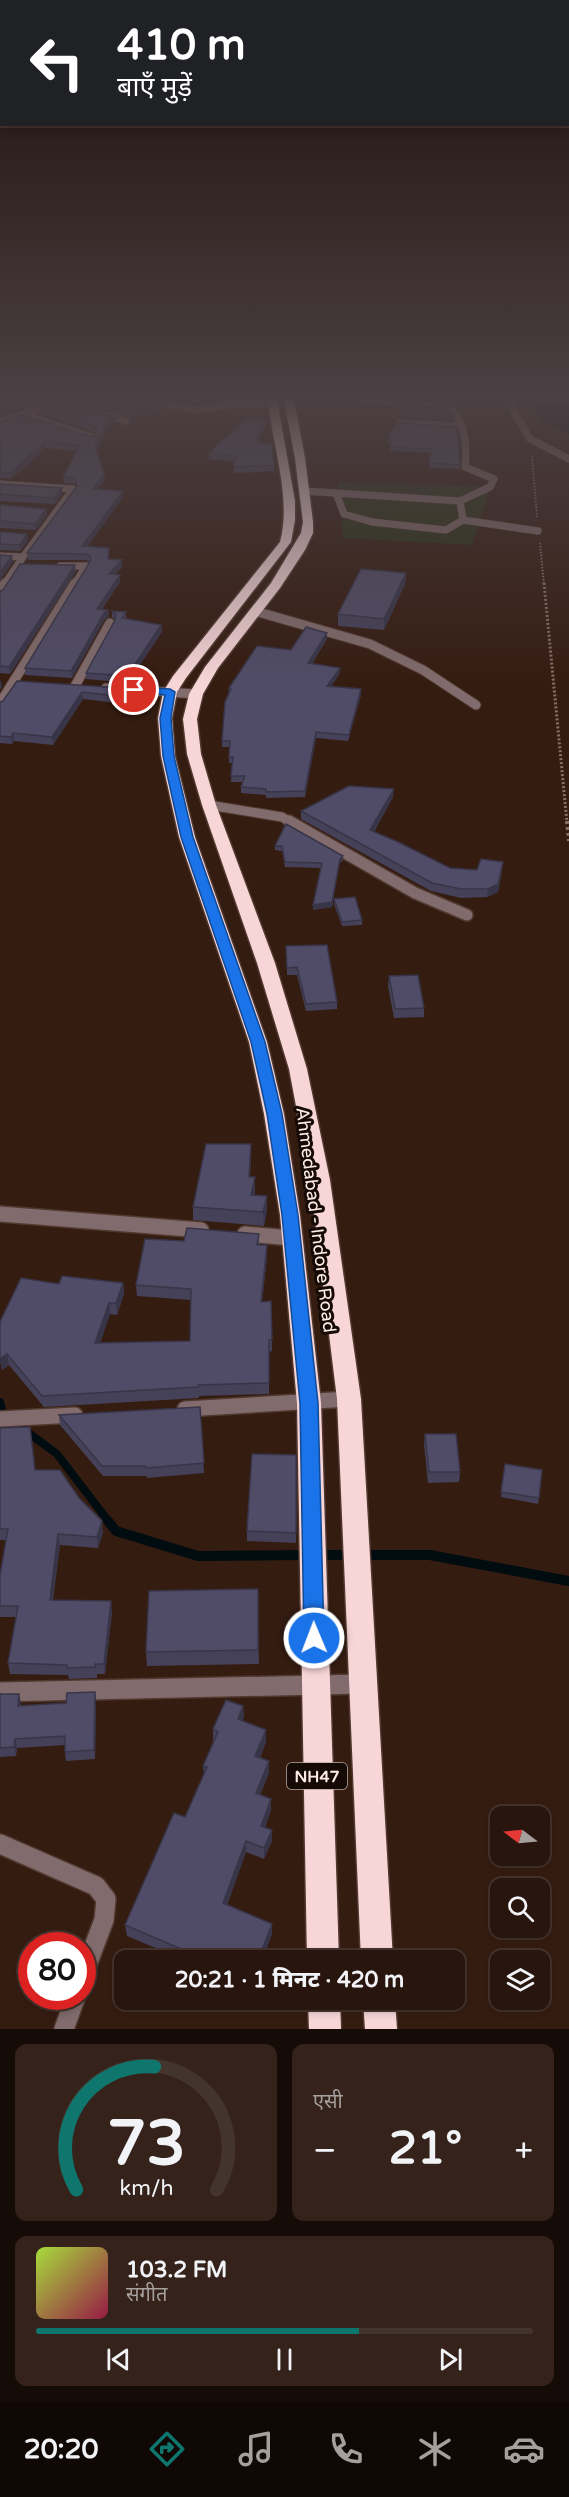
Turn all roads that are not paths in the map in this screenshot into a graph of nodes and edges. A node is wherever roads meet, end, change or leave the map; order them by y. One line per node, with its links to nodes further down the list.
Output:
1 (69, 495): 9 (street)
2 (289, 495): 25 (highway, Ahmedabad - Indore Road / NH47)
3 (304, 495): 19 (highway, Ahmedabad - Indore Road / NH47)
4 (337, 495): 10 (street)
5 (362, 495): 7 (street)
6 (473, 495): 7 (street)
7 (460, 501): 10 (street)
8 (46, 509): 9 (street)
9 (58, 510): 13 (street)
10 (463, 520): 11 (street)
11 (538, 531)
12 (29, 535): 13 (street)
13 (38, 536): 15 (street)
14 (0, 555): 15 (street)
15 (21, 561): 16 (street); 18 (street)
16 (30, 565)
17 (52, 566): 22 (street)
18 (0, 591)
19 (255, 611): 26 (highway, Ahmedabad - Indore Road / NH47); 28 (street)
20 (110, 623): 23 (street)
21 (0, 680): 22 (street)
22 (20, 682): 27 (street)
23 (87, 687)
24 (99, 688): 25 (street)
25 (170, 692): 26 (street); 32 (highway, Ahmedabad - Indore Road / NH47)
26 (195, 694): 29 (highway, Ahmedabad - Indore Road / NH47)
27 (0, 703)
28 (476, 705)
29 (209, 805): 30 (street); 33 (highway, Ahmedabad - Indore Road / NH47)
30 (466, 915)
31 (3, 1214): 32 (street)
32 (292, 1238): 34 (highway, Ahmedabad - Indore Road / NH47)
33 (349, 1400): 34 (street); 39 (highway, Ahmedabad - Indore Road / NH47)
34 (309, 1403): 35 (street); 38 (highway, Ahmedabad - Indore Road / NH47)
35 (170, 1410)
36 (88, 1414): 37 (street)
37 (0, 1419)
38 (315, 1684): 39 (street); 40 (street); 43 (highway, Ahmedabad - Indore Road / NH47)
39 (362, 1684): 44 (highway, Ahmedabad - Indore Road / NH47)
40 (0, 1692)
41 (0, 1844): 42 (street)
42 (96, 1941)
43 (323, 1950)
44 (376, 1950)
45 (71, 2010): 48 (street)
46 (324, 2010): 49 (highway)
47 (380, 2010): 50 (highway)
48 (64, 2029)
49 (325, 2029)
50 (381, 2029)

